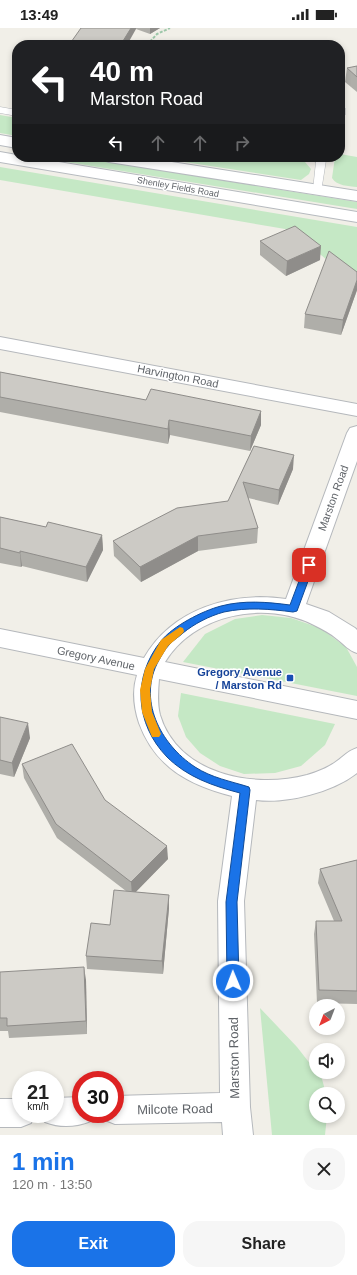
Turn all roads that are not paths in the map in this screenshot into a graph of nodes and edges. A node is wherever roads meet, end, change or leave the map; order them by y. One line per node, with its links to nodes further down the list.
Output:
1 (0, 110): 2 (lane)
2 (12, 112)
3 (0, 140): 4 (street)
4 (12, 141)
5 (0, 157): 6 (street, Shenley Fields Road)
6 (12, 159)
7 (30, 162): 12 (street, Shenley Fields Road)
8 (141, 162): 10 (street, Shenley Fields Road)
9 (322, 162): 10 (lane)
10 (318, 190): 11 (street, Shenley Fields Road)
11 (357, 196)
12 (357, 217)
13 (0, 343): 14 (street, Harvington Road)
14 (357, 410)
15 (357, 433): 16 (street, Marston Road)
16 (293, 609): 18 (street); 19 (street)
17 (0, 638): 19 (street, Gregory Avenue)
18 (357, 644)
19 (149, 669): 20 (street, Gregory Avenue); 22 (street)
20 (357, 710)
21 (357, 758): 22 (street)
22 (245, 790): 23 (street, Marston Road)
23 (235, 1107): 24 (street, Milcote Road); 27 (street, Marston Road)
24 (124, 1110)
25 (0, 1113): 26 (street)
26 (12, 1113)
27 (238, 1135)

